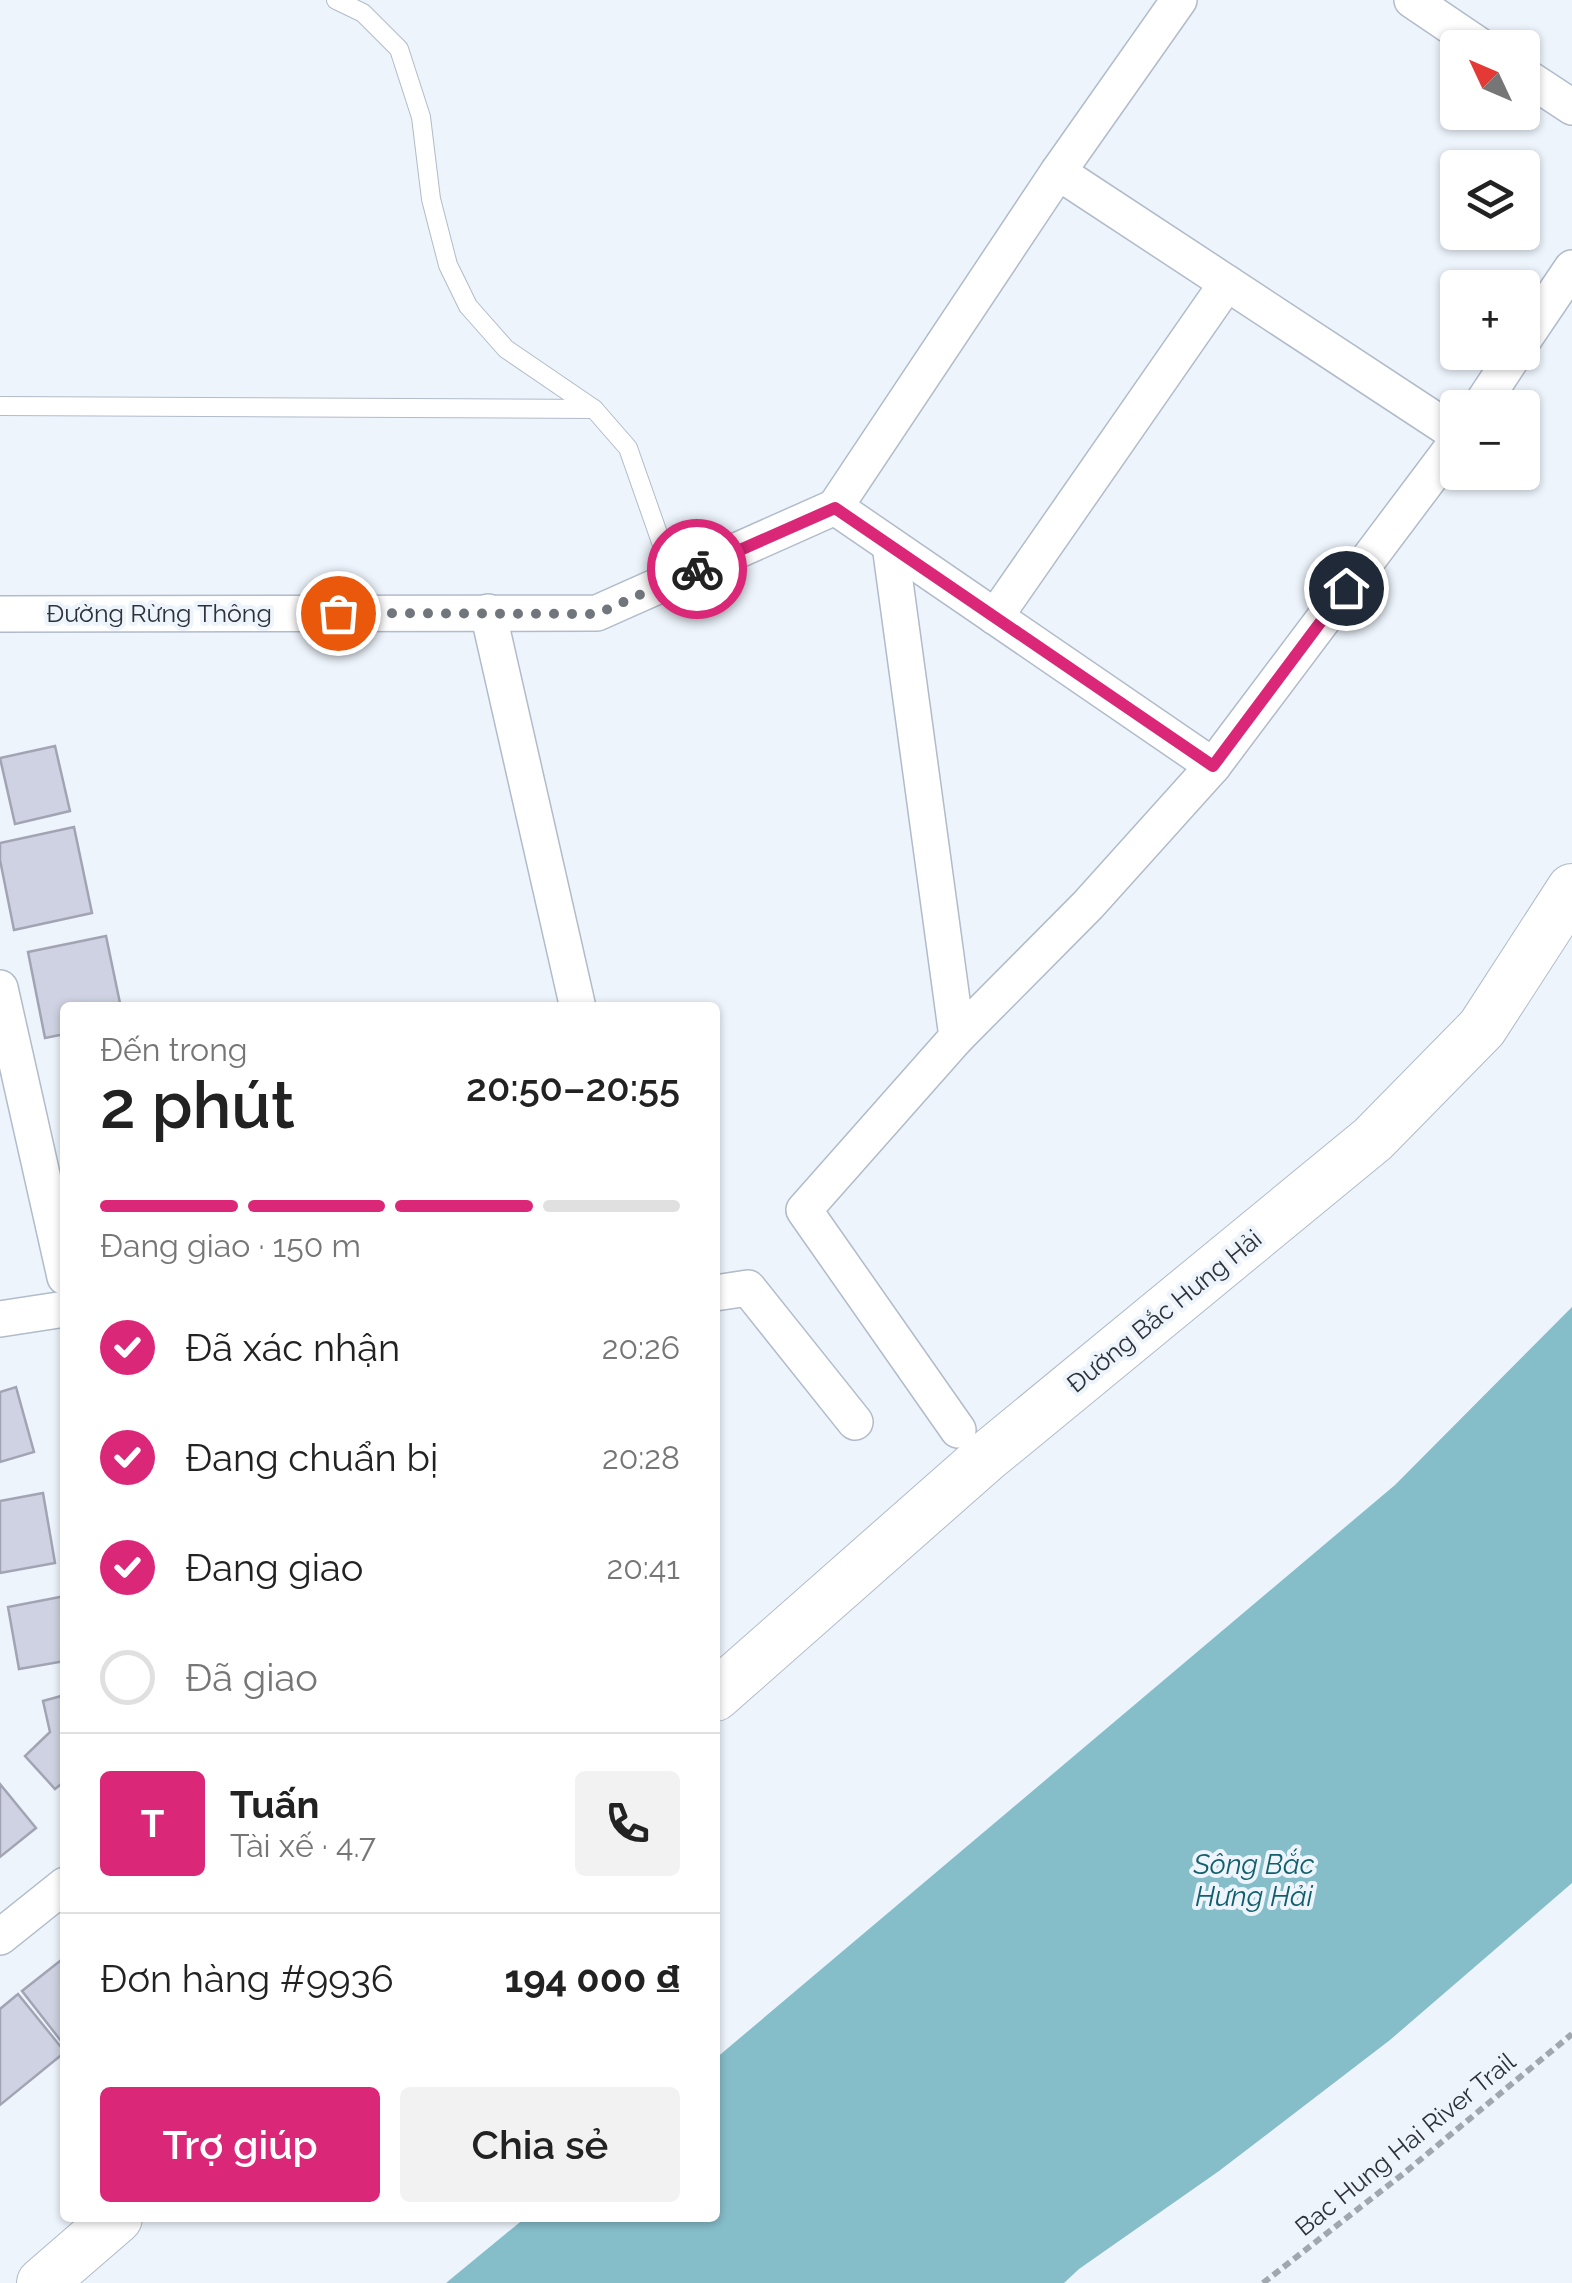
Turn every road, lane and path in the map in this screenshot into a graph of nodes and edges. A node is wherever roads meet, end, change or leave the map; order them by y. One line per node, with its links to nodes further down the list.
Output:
1 (336, 0): 12 (lane)
2 (1179, 0): 7 (street)
3 (1420, 2): 4 (street)
4 (1458, 30)
5 (1540, 86): 6 (street)
6 (1572, 107)
7 (1058, 172): 9 (street); 15 (street)
8 (1572, 268): 10 (street)
9 (1227, 283): 13 (street); 20 (street)
10 (1540, 315)
11 (0, 406): 12 (lane)
12 (594, 409): 17 (lane)
13 (1440, 425)
14 (1440, 461): 21 (street)
15 (835, 508): 16 (street); 17 (street, Đường Rừng Thông)
16 (890, 545): 20 (street); 25 (street)
17 (674, 579): 18 (street, Đường Rừng Thông)
18 (488, 612): 19 (street, Đường Rừng Thông); 24 (street)
19 (0, 614)
20 (995, 617): 21 (street)
21 (1213, 766): 25 (street)
22 (1572, 888): 32 (street, Đường Bắc Hưng Hải)
23 (0, 988): 26 (street)
24 (577, 1002)
25 (957, 1037): 31 (street)
26 (60, 1255)
27 (720, 1292): 30 (street)
28 (60, 1310): 29 (street)
29 (0, 1319)
30 (855, 1422)
31 (958, 1430)
32 (720, 1692)
33 (60, 1889): 34 (street)
34 (0, 1937)
35 (1572, 2034): 38 (path, Bac Hung Hai River Trail)
36 (112, 2222): 37 (street)
37 (42, 2283)
38 (1262, 2283)

